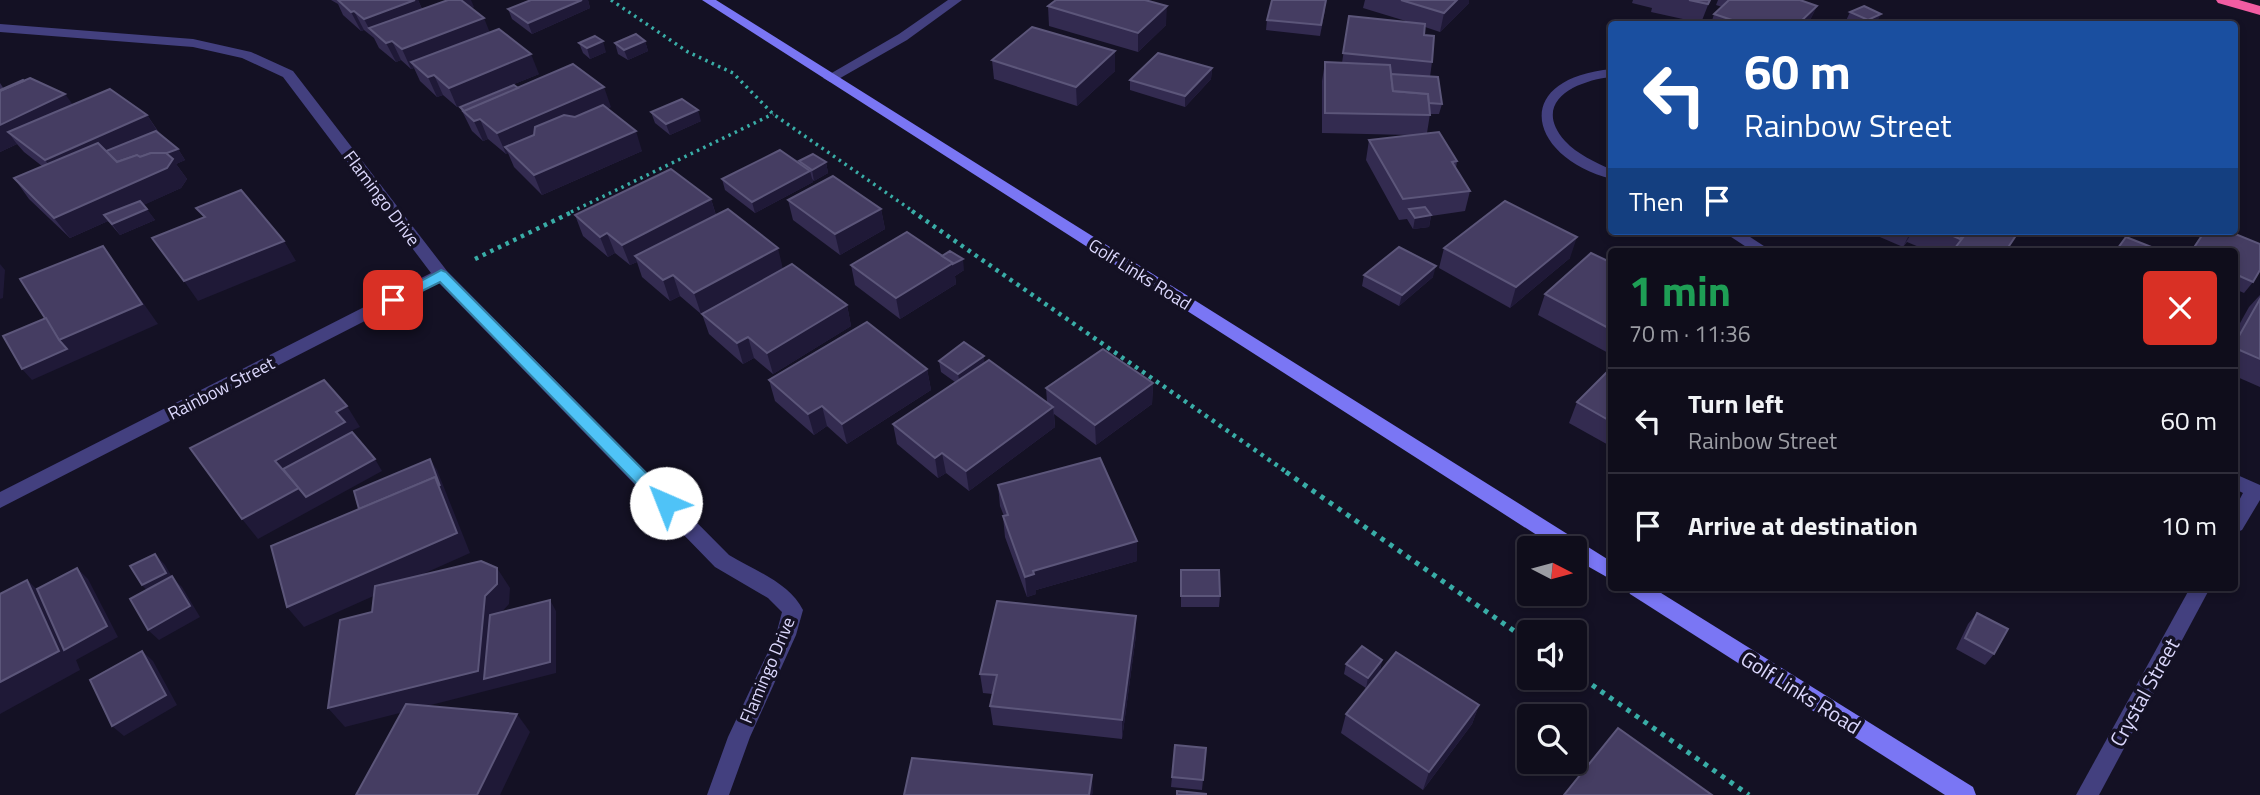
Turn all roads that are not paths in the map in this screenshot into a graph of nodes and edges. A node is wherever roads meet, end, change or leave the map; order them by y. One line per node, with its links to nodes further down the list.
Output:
1 (708, 0): 7 (main road, Golf Links Road)
2 (956, 0): 7 (street)
3 (2224, 0): 4 (highway)
4 (2260, 11)
5 (0, 29): 11 (street, Flamingo Drive)
6 (1608, 73): 8 (street)
7 (830, 78): 16 (main road, Golf Links Road)
8 (1608, 172)
9 (1737, 235): 10 (street)
10 (1758, 248)
11 (441, 275): 14 (street, Rainbow Street); 21 (street, Flamingo Drive)
12 (2238, 482): 13 (street)
13 (2257, 492): 15 (street)
14 (0, 500)
15 (2238, 520)
16 (1555, 536)
17 (1587, 556): 18 (main road, Golf Links Road)
18 (1608, 569)
19 (1642, 591): 22 (main road, Golf Links Road)
20 (2198, 591): 23 (street, Crystal Street)
21 (718, 795)
22 (1965, 795)
23 (2087, 795)

